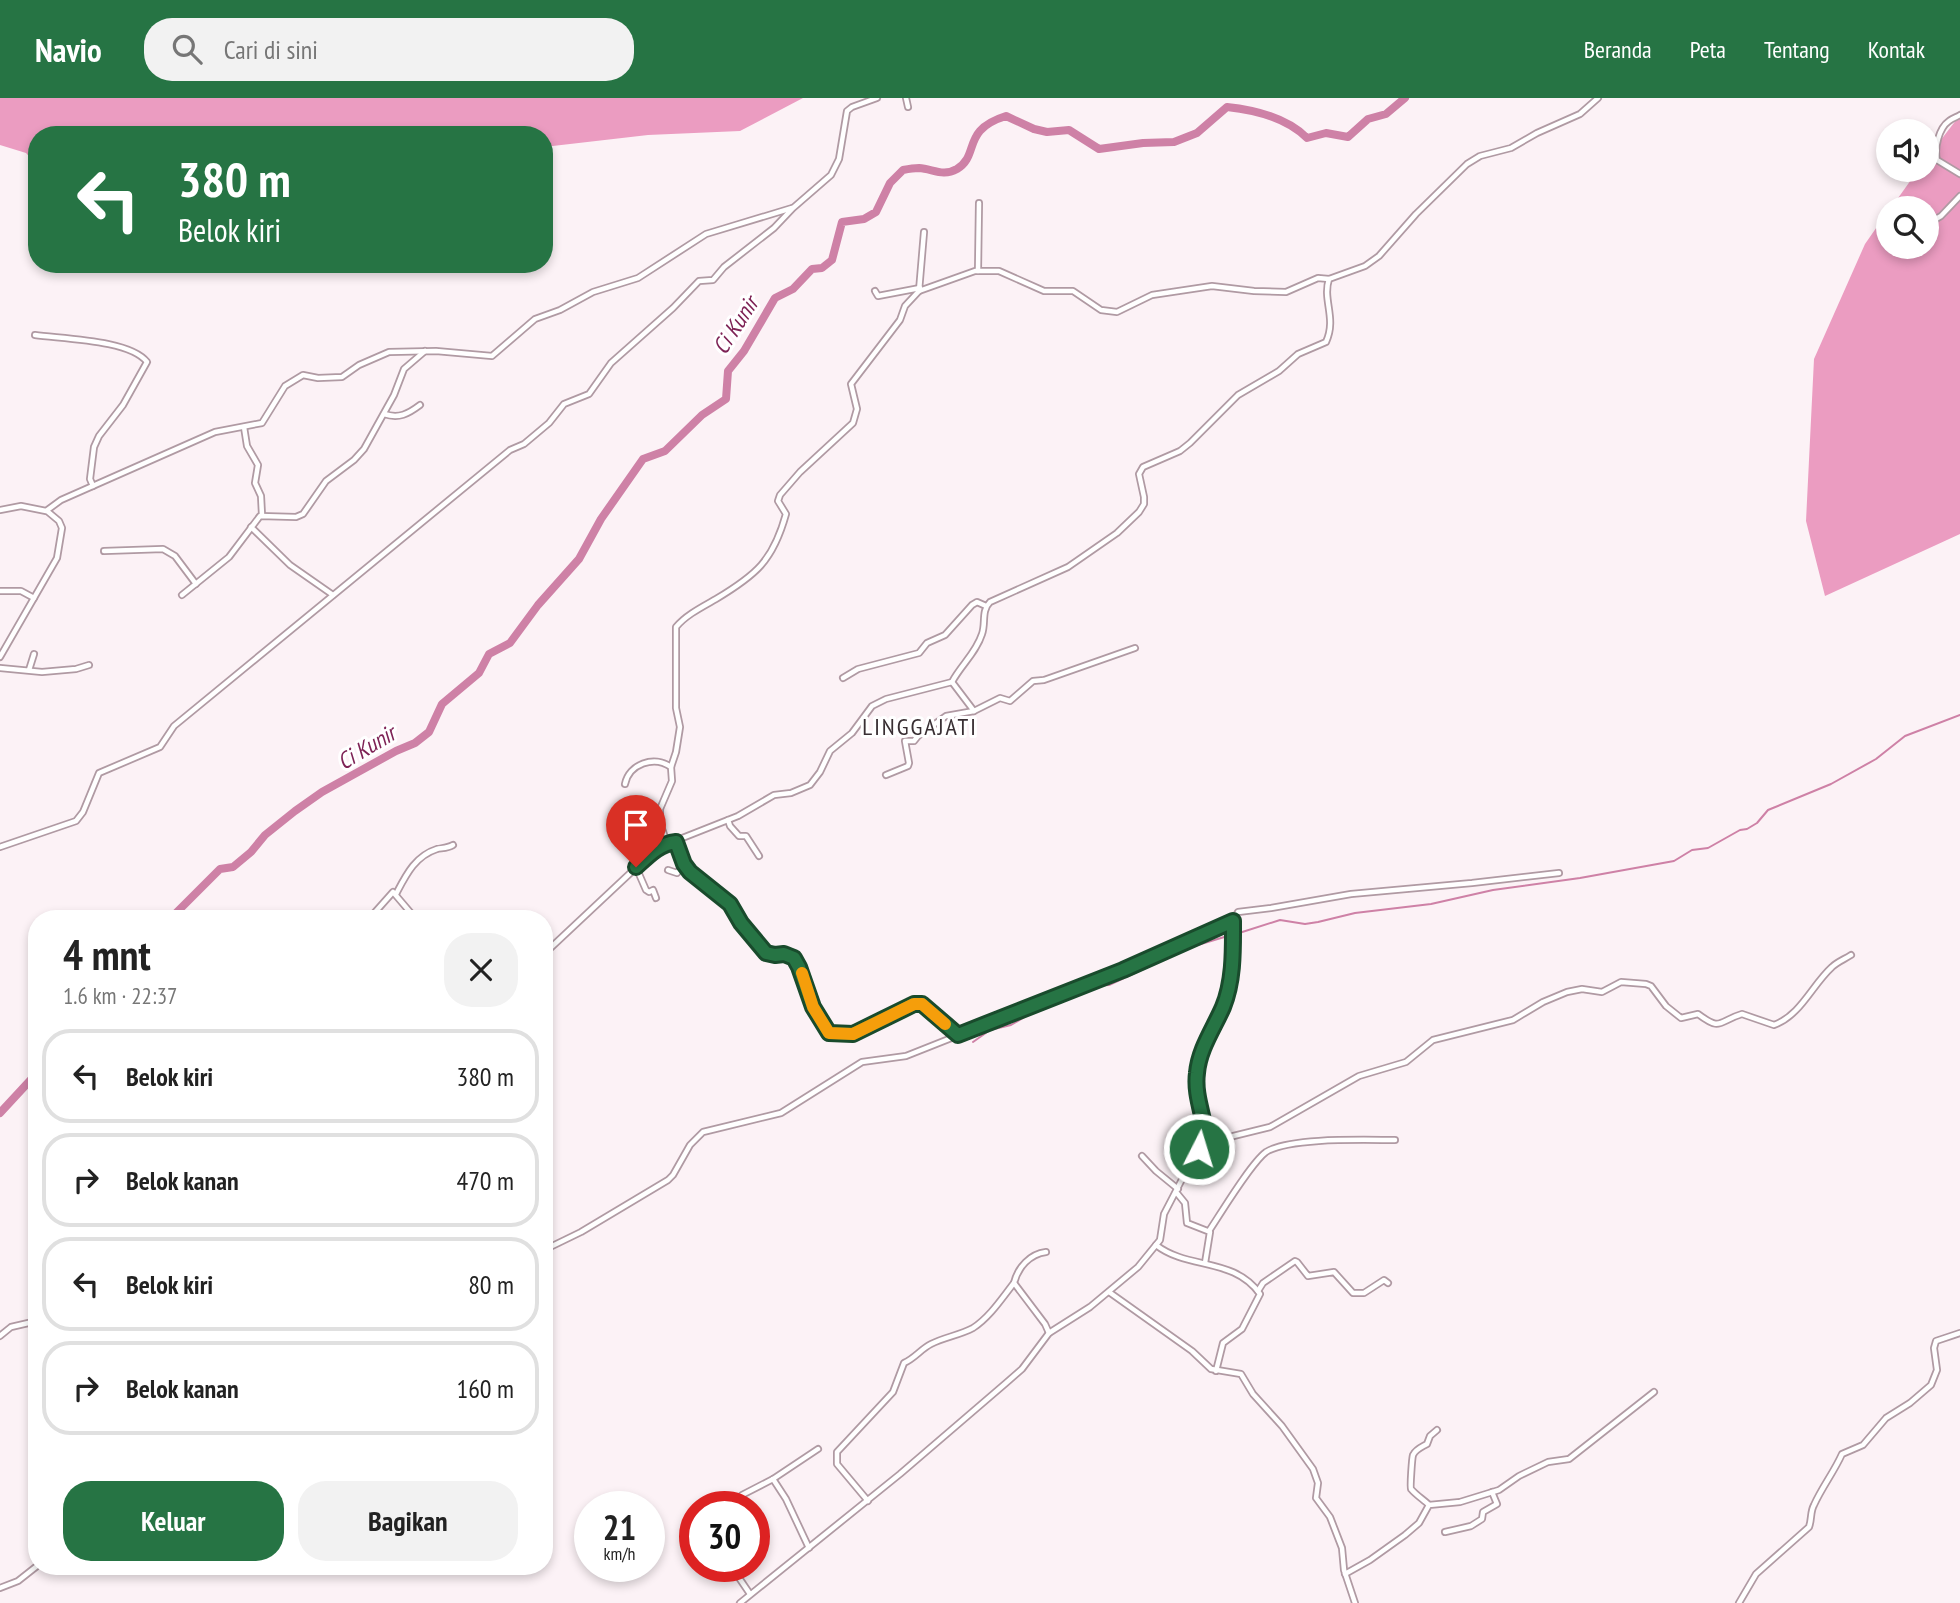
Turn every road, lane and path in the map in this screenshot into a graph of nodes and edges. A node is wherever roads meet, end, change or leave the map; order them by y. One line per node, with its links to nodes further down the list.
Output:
1 (877, 98): 9 (street)
2 (906, 98): 4 (street)
3 (1598, 98): 13 (street)
4 (908, 107)
5 (1960, 115): 6 (street)
6 (1960, 174)
7 (1960, 196): 10 (street)
8 (978, 203): 12 (street)
9 (793, 208): 18 (street); 32 (street)
10 (1939, 217)
11 (923, 232): 14 (street)
12 (978, 271): 13 (street); 14 (street)
13 (1329, 279): 34 (street)
14 (920, 289): 15 (street); 44 (street)
15 (875, 291)
16 (35, 335): 23 (street)
17 (412, 351): 18 (street); 19 (street); 22 (street)
18 (426, 351): 19 (street)
19 (411, 363): 21 (street)
20 (420, 405): 21 (street)
21 (384, 414): 26 (street)
22 (244, 427): 23 (street); 26 (street)
23 (93, 486): 25 (street)
24 (0, 510): 25 (street)
25 (46, 511): 33 (street)
26 (262, 515): 27 (street)
27 (251, 527): 29 (street); 32 (street)
28 (104, 551): 29 (street)
29 (196, 584): 31 (street)
30 (0, 591): 33 (street)
31 (182, 595)
32 (333, 595): 51 (street)
33 (34, 598): 37 (street)
34 (986, 606): 41 (street); 42 (street)
35 (1135, 648): 43 (street)
36 (34, 654): 40 (street)
37 (0, 657)
38 (89, 665): 40 (street)
39 (0, 668): 40 (street)
40 (29, 670)
41 (843, 678)
42 (952, 682): 43 (street); 47 (street)
43 (974, 711): 45 (street)
44 (671, 767): 46 (street); 49 (street)
45 (886, 775)
46 (625, 784)
47 (728, 820): 48 (street); 52 (street)
48 (676, 842): 49 (street); 53 (street)
49 (667, 843): 54 (street)
50 (453, 845): 57 (street)
51 (0, 847)
52 (759, 856)
53 (684, 864): 55 (street); 64 (street)
54 (636, 867): 58 (street); 62 (street)
55 (668, 870)
56 (1559, 873): 61 (street)
57 (396, 894): 59 (street); 60 (street)
58 (656, 898)
59 (376, 910)
60 (409, 910)
61 (1233, 921): 64 (street); 66 (street)
62 (553, 945)
63 (1851, 955): 66 (street)
64 (958, 1035): 71 (street)
65 (1395, 1140): 69 (street)
66 (1204, 1143): 68 (street)
67 (1142, 1156): 68 (street)
68 (1177, 1190): 69 (street); 70 (street)
69 (1209, 1231): 73 (street)
70 (1156, 1245): 73 (street); 77 (street)
71 (553, 1246)
72 (1046, 1252): 74 (street)
73 (1205, 1263): 76 (street)
74 (1014, 1283): 79 (street); 89 (street)
75 (1388, 1283): 76 (street)
76 (1258, 1290): 82 (street)
77 (1108, 1292): 79 (street); 82 (street)
78 (28, 1322): 81 (street)
79 (1049, 1332): 89 (street)
80 (1960, 1332): 100 (street)
81 (0, 1336)
82 (1216, 1371): 94 (street)
83 (1654, 1392): 88 (street)
84 (1437, 1430): 90 (street)
85 (818, 1449): 86 (street)
86 (773, 1479): 87 (street); 92 (street)
87 (750, 1491)
88 (1492, 1492): 90 (street); 91 (street)
89 (867, 1501): 92 (street)
90 (1429, 1505): 94 (street)
91 (1445, 1532)
92 (809, 1548): 97 (street)
93 (28, 1573): 96 (street)
94 (1345, 1574): 99 (street)
95 (742, 1582): 97 (street)
96 (0, 1588)
97 (750, 1594): 98 (street)
98 (740, 1603)
99 (1355, 1603)
100 (1739, 1603)

